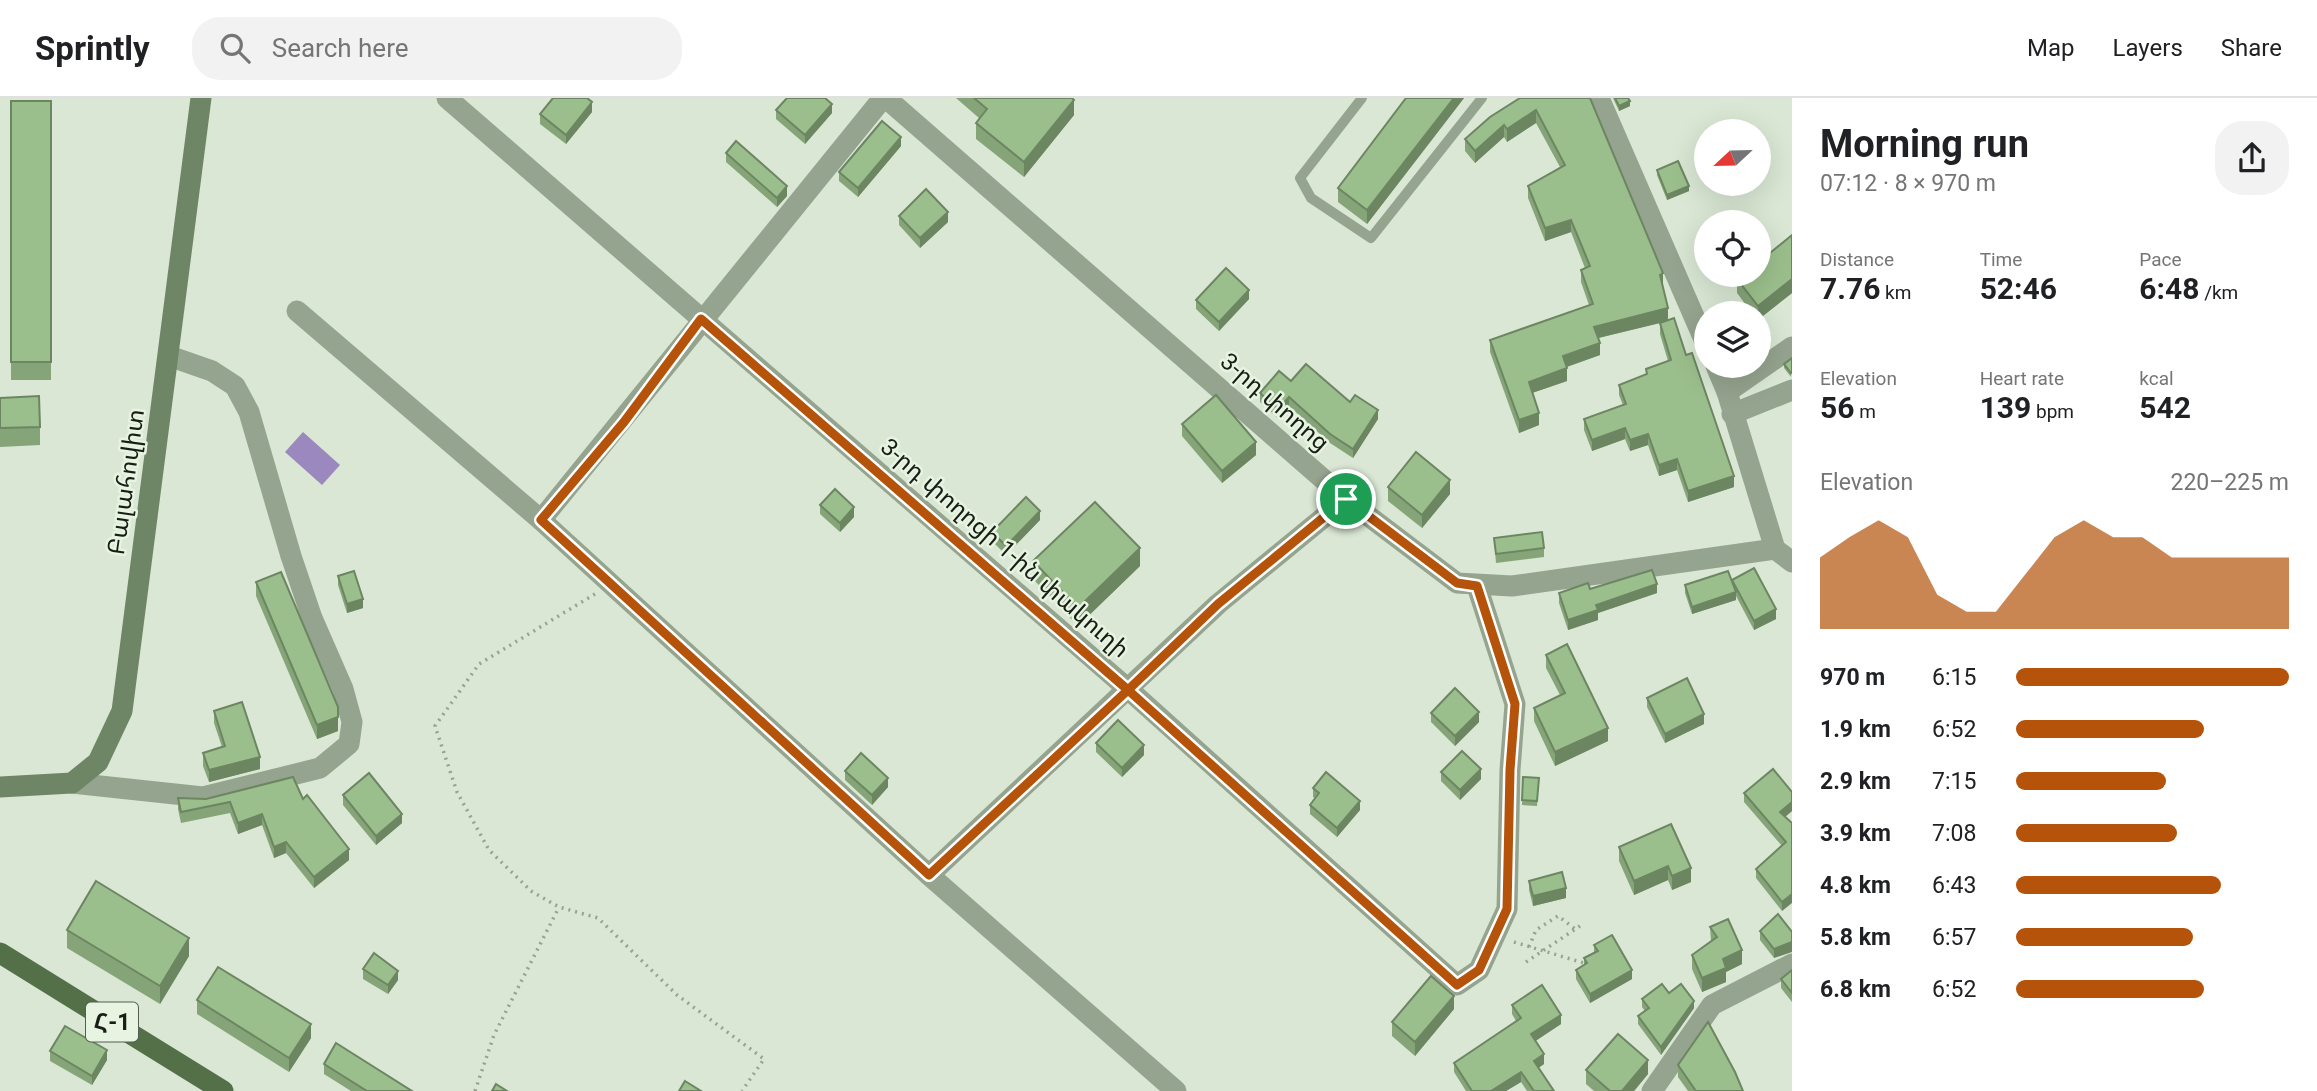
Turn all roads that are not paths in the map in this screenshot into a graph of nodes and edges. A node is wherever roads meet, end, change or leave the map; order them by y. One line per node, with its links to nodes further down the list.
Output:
1 (201, 98): 11 (street, Բալահովիտ)
2 (447, 98): 9 (street, 3-րդ փողոցի 1-ին փակուղի)
3 (884, 98): 9 (street); 16 (street, 3-րդ փողոց)
4 (1362, 98): 5 (lane)
5 (1482, 98)
6 (1599, 98): 8 (street)
7 (297, 311): 17 (street)
8 (1694, 316)
9 (701, 319): 17 (street); 20 (street, 3-րդ փողոցի 1-ին փակուղի)
10 (1792, 347): 14 (street)
11 (169, 356): 21 (street, Բալահովիտ); 21 (street)
12 (1721, 378): 14 (street)
13 (1792, 390): 15 (street)
14 (1727, 392): 15 (street)
15 (1732, 414): 18 (street)
16 (1346, 499): 19 (street, 3-րդ փողոց); 20 (street)
17 (541, 520): 23 (street)
18 (1784, 556): 19 (street, 3-րդ փողոց)
19 (1477, 586): 20 (street, 3-րդ փողոցի 1-ին փակուղի)
20 (1128, 690): 23 (street)
21 (72, 783): 22 (street)
22 (0, 788)
23 (929, 875): 27 (street)
24 (0, 953): 26 (main road, Հ-1)
25 (1792, 964): 28 (street)
26 (223, 1091)
27 (1176, 1091)
28 (1652, 1091)

